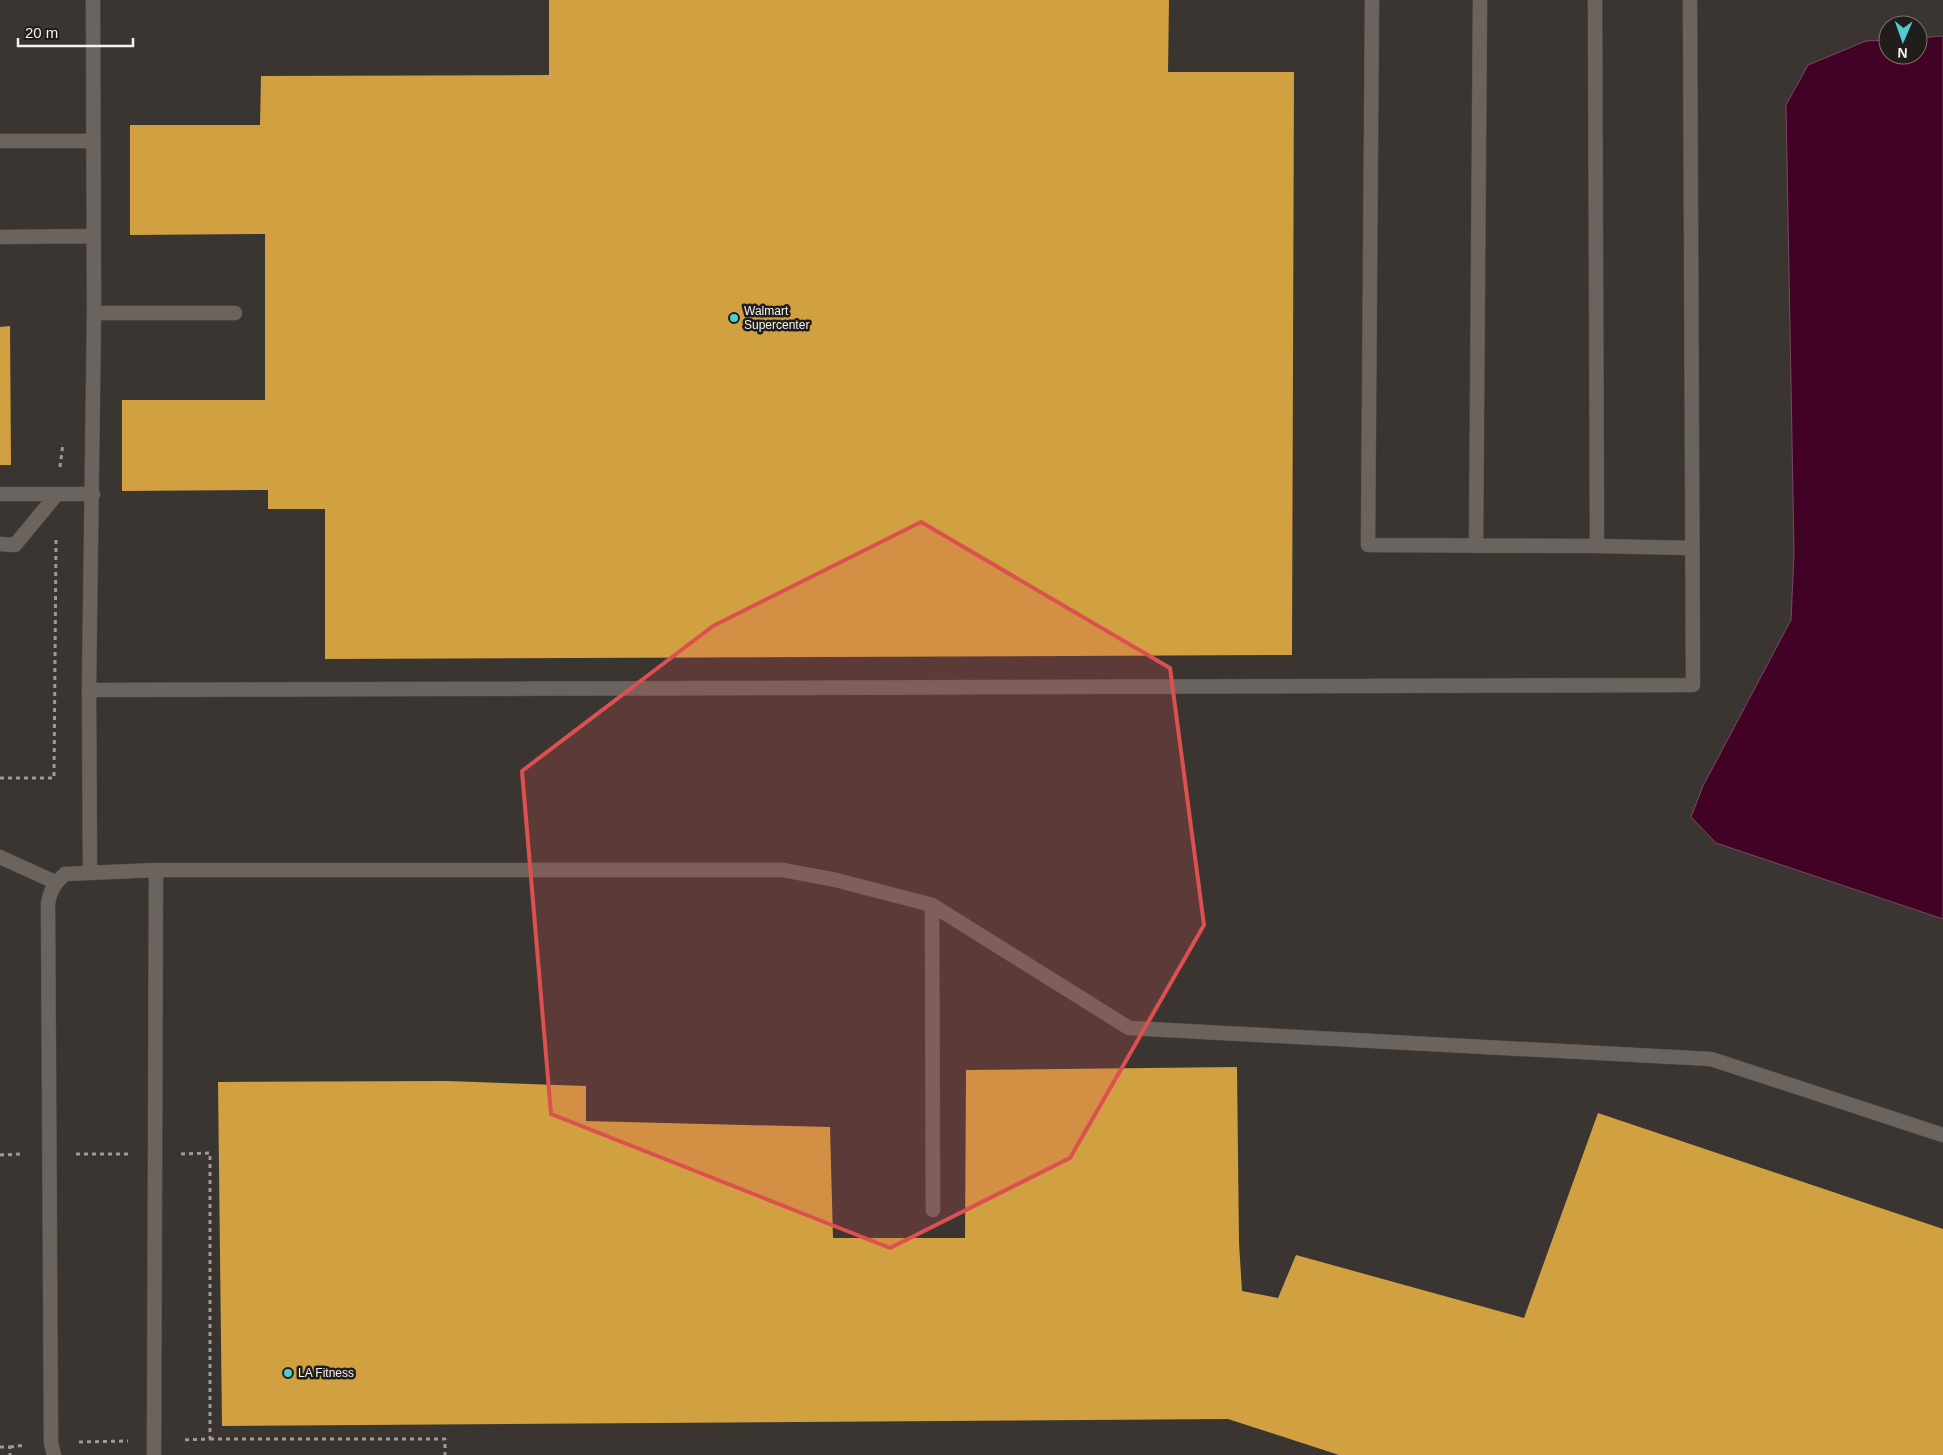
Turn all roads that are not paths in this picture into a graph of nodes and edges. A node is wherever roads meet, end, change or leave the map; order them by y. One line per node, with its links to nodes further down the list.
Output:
1 (93, 0): 7 (lane)
2 (1372, 0): 16 (lane)
3 (1480, 0): 16 (lane)
4 (1595, 0): 17 (lane)
5 (1690, 0): 18 (lane)
6 (0, 141): 7 (lane)
7 (93, 141): 8 (lane)
8 (94, 236): 9 (lane); 10 (lane)
9 (0, 237)
10 (94, 313): 11 (lane); 14 (lane)
11 (235, 313)
12 (0, 494): 13 (lane)
13 (58, 494): 14 (lane); 15 (lane)
14 (93, 494): 19 (lane)
15 (0, 544)
16 (1476, 546): 17 (lane)
17 (1597, 546): 18 (lane)
18 (1692, 548): 19 (lane)
19 (89, 690): 22 (lane)
20 (0, 857): 23 (lane)
21 (156, 870): 22 (lane); 24 (lane); 28 (lane)
22 (90, 872): 23 (lane)
23 (56, 882): 27 (lane)
24 (932, 905): 25 (lane); 26 (lane)
25 (1943, 1135)
26 (933, 1210)
27 (54, 1455)
28 (154, 1455)

